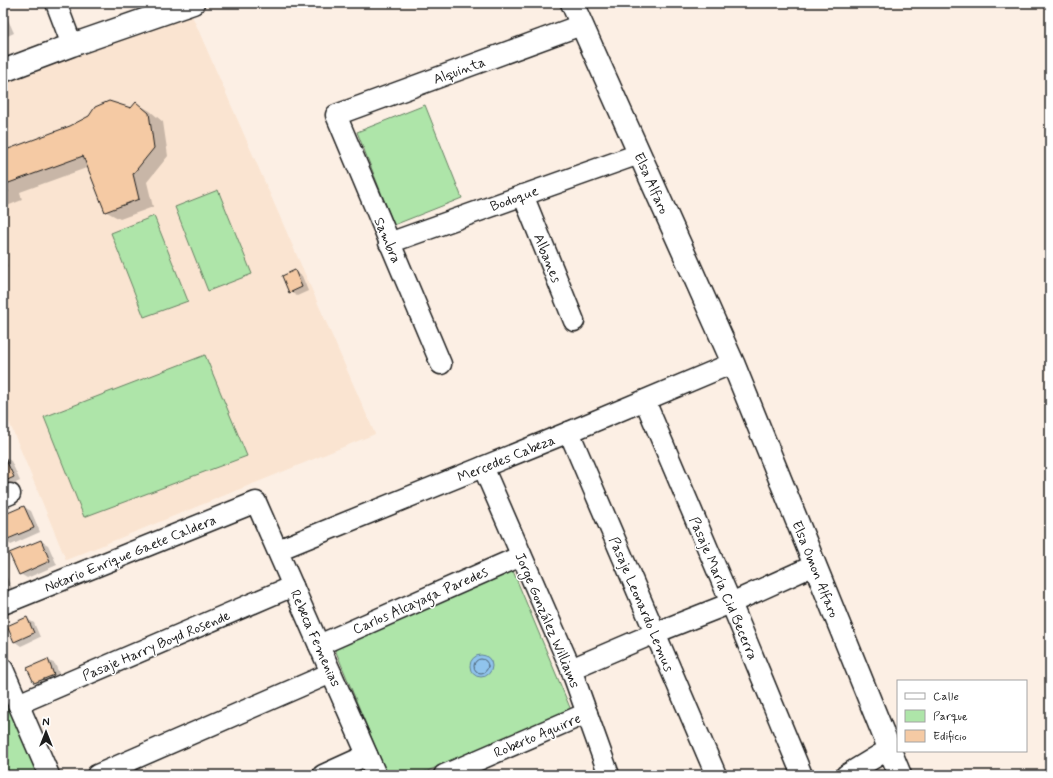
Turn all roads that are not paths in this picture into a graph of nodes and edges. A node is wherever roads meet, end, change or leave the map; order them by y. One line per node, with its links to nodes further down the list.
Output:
1 (56, 3): 5 (street)
2 (193, 3): 5 (street)
3 (572, 3): 4 (street, Elsa Alfaro)
4 (581, 25): 7 (street, Alquinta); 8 (street, Elsa Alfaro)
5 (72, 45): 6 (street)
6 (3, 71)
7 (336, 115): 10 (street, Sambra)
8 (639, 154): 9 (street, Bodoque); 12 (street, Elsa Alfaro)
9 (523, 195): 10 (street, Bodoque); 11 (street, Albanes)
10 (390, 243): 13 (street, Sambra)
11 (574, 321)
12 (733, 363): 14 (street, Mercedes Cabeza); 20 (street, Elsa Omon Alfaro)
13 (441, 364)
14 (645, 401): 15 (street, Mercedes Cabeza); 22 (street, Pasaje María Cid Becerra)
15 (569, 432): 16 (street, Mercedes Cabeza); 24 (street, Pasaje Leonardo Lemus)
16 (483, 467): 18 (street, Mercedes Cabeza); 19 (street, Jorge González Williams)
17 (256, 502): 18 (street, Rebeca Femenias); 23 (street, Notario Enrique Gaete Caldera)
18 (278, 550): 21 (street, Rebeca Femenias)
19 (521, 556): 25 (street, Carlos Alcayaga Paredes); 26 (street, Jorge González Williams)
20 (815, 565): 22 (street); 31 (street, Elsa Omon Alfaro)
21 (293, 586): 25 (street, Rebeca Femenias); 29 (street, Pasaje Harry Boyd Rosende)
22 (731, 602): 24 (street); 40 (street, Pasaje María Cid Becerra)
23 (3, 604)
24 (655, 633): 26 (street); 39 (street, Pasaje Leonardo Lemus)
25 (319, 645): 28 (street, Rebeca Femenias)
26 (571, 669): 30 (street, Jorge González Williams)
27 (3, 670): 29 (street)
28 (331, 673): 32 (street, Rebeca Femenias); 34 (street)
29 (18, 704): 33 (street)
30 (586, 713): 37 (street, Roberto Aguirre); 38 (street, Jorge González Williams)
31 (888, 749): 41 (street); 42 (street, Elsa Omon Alfaro)
32 (367, 755): 35 (street); 36 (street, Rebeca Femenias)
33 (49, 775)
34 (97, 775)
35 (324, 775)
36 (376, 775)
37 (444, 775)
38 (609, 775)
39 (716, 775)
40 (802, 775)
41 (846, 775)
42 (900, 775)

